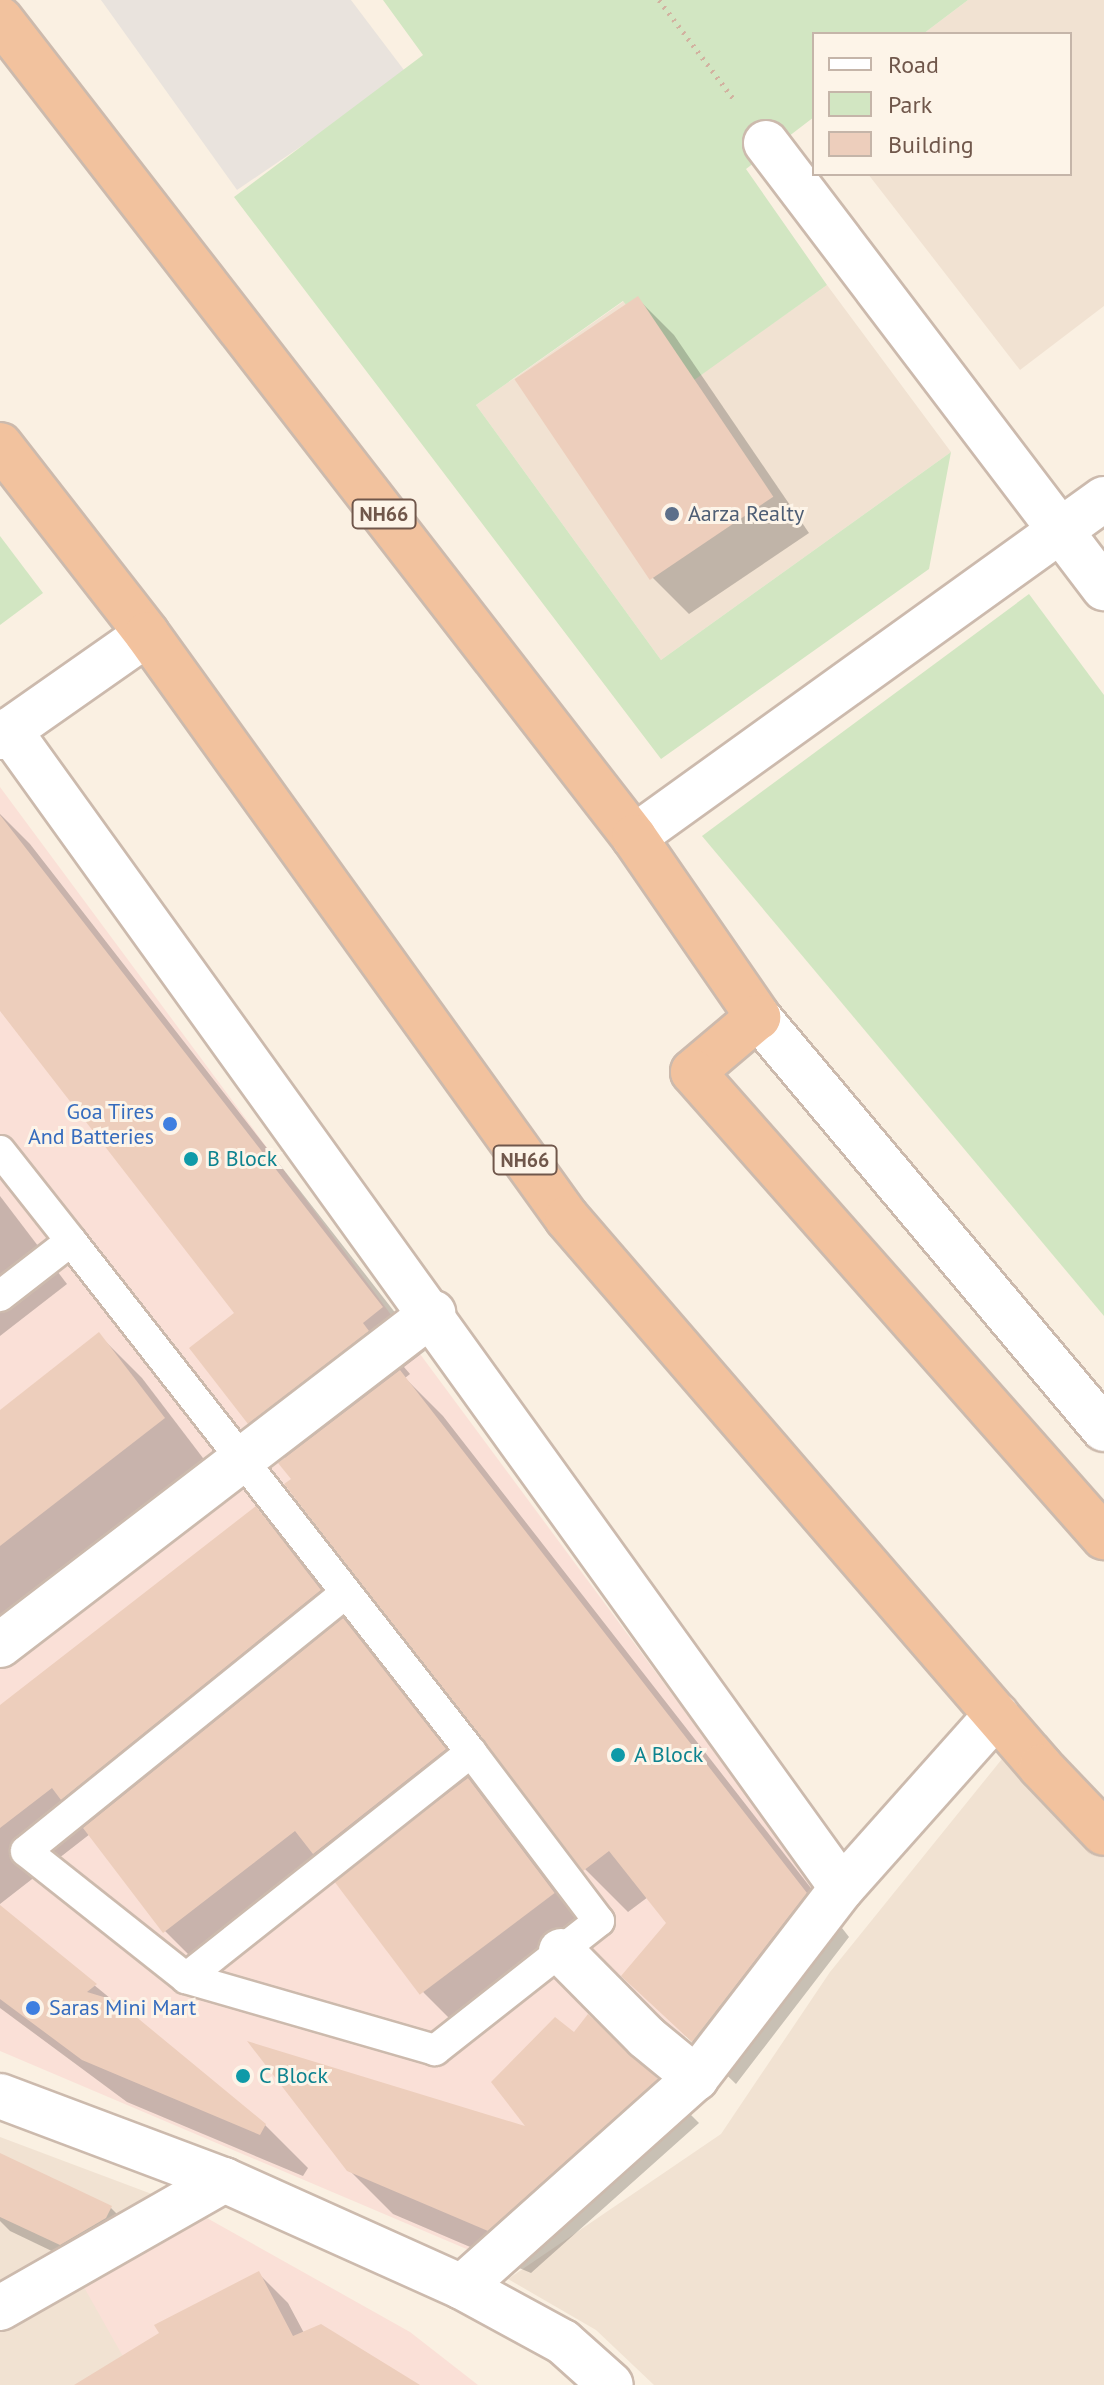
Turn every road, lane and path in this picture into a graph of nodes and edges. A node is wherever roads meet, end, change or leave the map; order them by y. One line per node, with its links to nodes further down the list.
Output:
1 (659, 0): 3 (path)
2 (0, 19): 10 (highway, NH66)
3 (766, 143): 6 (street)
4 (0, 445): 8 (highway, NH66)
5 (1104, 499): 6 (street)
6 (1062, 531): 7 (street); 10 (street)
7 (1104, 588)
8 (147, 634): 9 (street); 21 (highway, NH66)
9 (5, 734): 15 (street)
10 (634, 837): 11 (highway, NH66)
11 (758, 1017): 16 (street); 18 (highway)
12 (0, 1151): 13 (lane)
13 (71, 1241): 14 (lane); 17 (lane)
14 (0, 1296)
15 (433, 1313): 17 (street); 24 (street)
16 (1104, 1429)
17 (242, 1462): 19 (lane); 20 (street)
18 (1104, 1537)
19 (346, 1593): 22 (lane); 26 (lane)
20 (0, 1645)
21 (996, 1715): 23 (highway, NH66); 24 (street)
22 (471, 1752): 25 (lane); 26 (lane)
23 (1104, 1833)
24 (842, 1888): 27 (street)
25 (561, 1951): 26 (lane); 27 (street)
26 (186, 1978)
27 (696, 2078): 30 (street)
28 (0, 2096): 29 (street)
29 (224, 2180): 30 (street); 31 (street)
30 (462, 2287): 32 (street)
31 (0, 2308)
32 (611, 2385)

